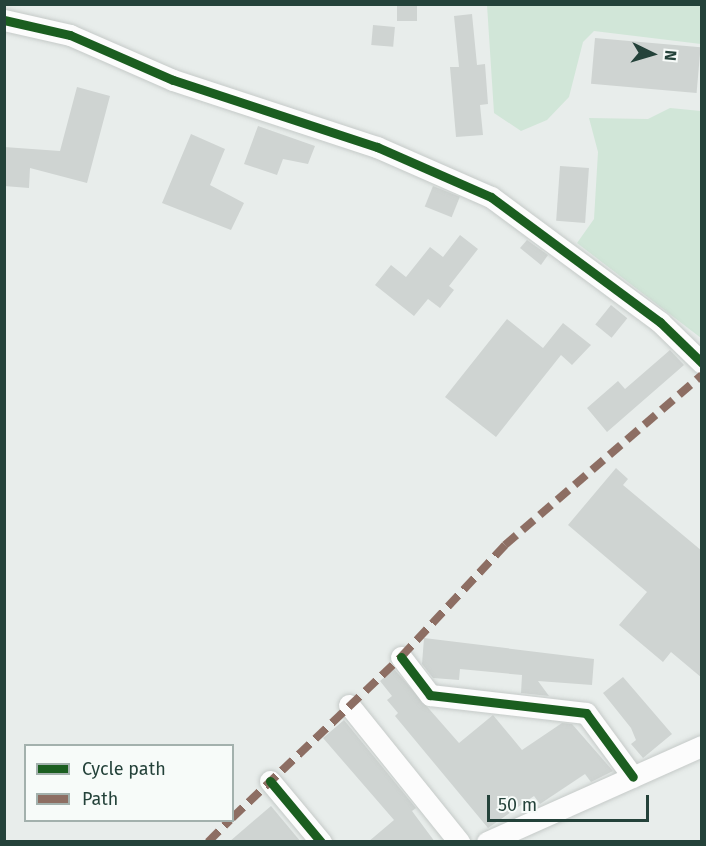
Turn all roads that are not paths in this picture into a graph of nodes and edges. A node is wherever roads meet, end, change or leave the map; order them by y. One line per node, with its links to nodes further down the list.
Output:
1 (4, 20): 2 (street)
2 (702, 363)
3 (401, 657): 6 (street)
4 (349, 705): 9 (street)
5 (702, 746): 6 (street)
6 (633, 777): 10 (street)
7 (270, 781): 8 (street)
8 (321, 842)
9 (459, 842)
10 (487, 842)

